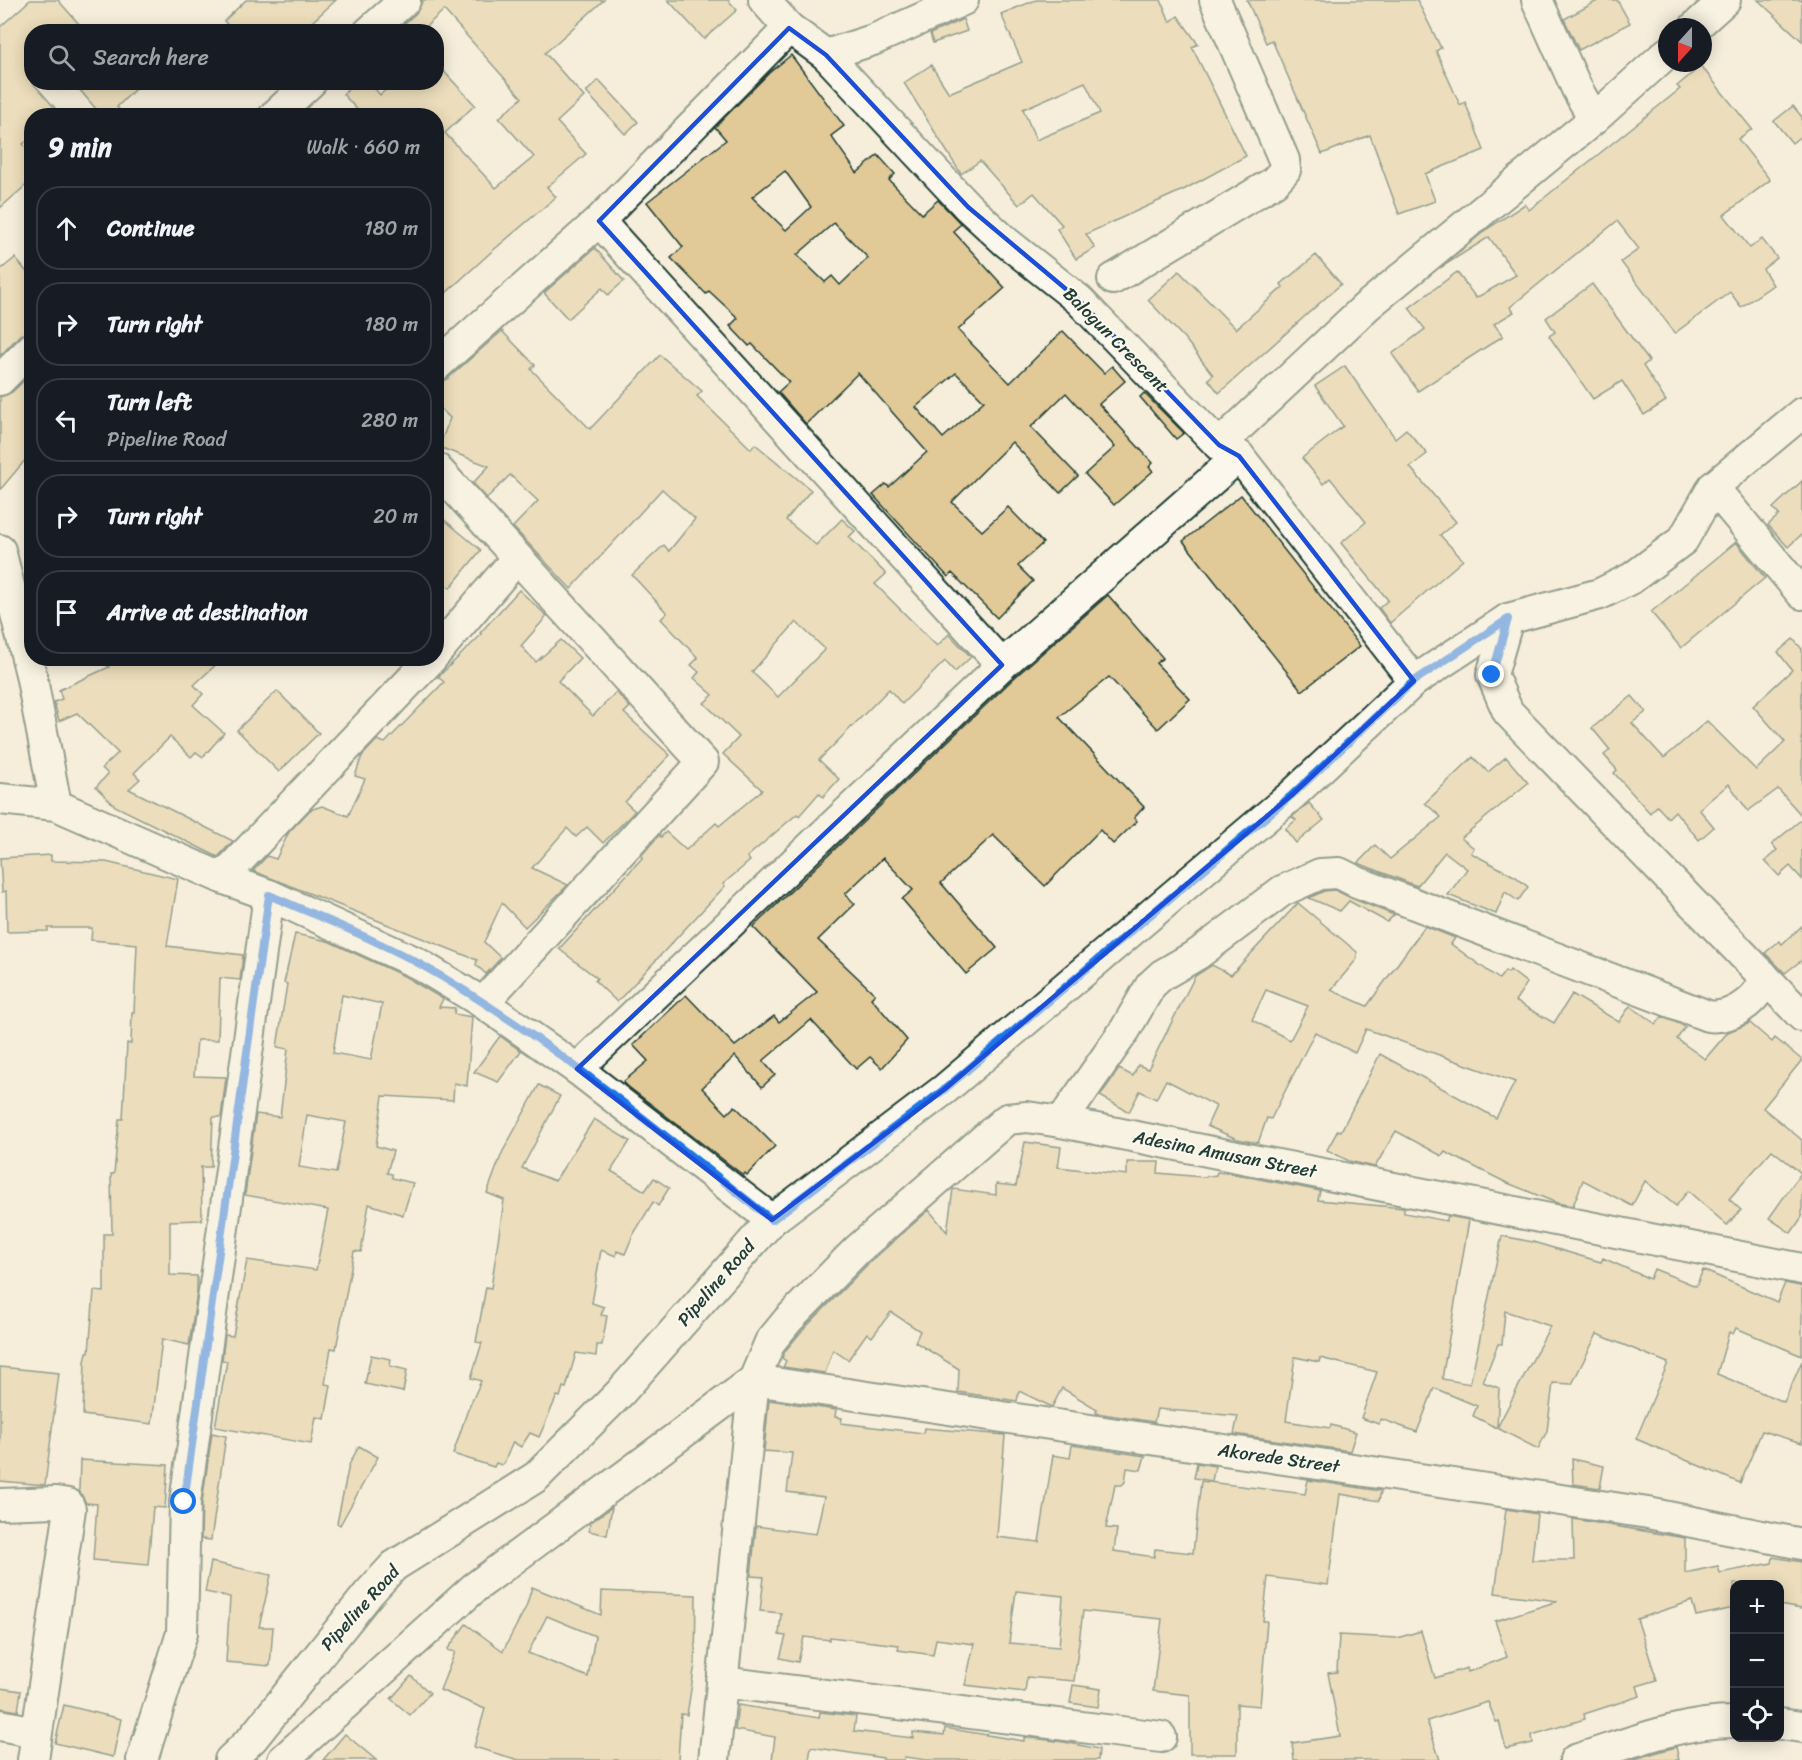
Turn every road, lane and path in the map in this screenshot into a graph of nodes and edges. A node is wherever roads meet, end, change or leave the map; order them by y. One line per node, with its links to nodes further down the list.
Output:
1 (405, 0): 9 (street)
2 (764, 0): 10 (street, Balogun Crescent)
3 (963, 0): 7 (street)
4 (1215, 0): 17 (street)
5 (1537, 0): 15 (street)
6 (1725, 0): 8 (street)
7 (921, 8): 11 (street)
8 (1705, 18)
9 (378, 24)
10 (789, 28): 11 (street, Balogun Crescent); 16 (street)
11 (826, 55): 22 (street, Balogun Crescent)
12 (1658, 60): 15 (street)
13 (302, 90): 14 (street)
14 (283, 108)
15 (1594, 119): 22 (street)
16 (599, 221): 19 (street); 31 (street)
17 (1113, 279)
18 (24, 356): 20 (street)
19 (444, 359)
20 (0, 380)
21 (1802, 413): 24 (street, Pipeline Road)
22 (1229, 450): 31 (street); 34 (street, Balogun Crescent)
23 (444, 477): 26 (street)
24 (1713, 487): 27 (street); 28 (street, Pipeline Road)
25 (0, 550): 29 (street)
26 (517, 558): 30 (street); 40 (street)
27 (1802, 594)
28 (1508, 619): 34 (street, Pipeline Road); 39 (street)
29 (24, 623)
30 (444, 645)
31 (1002, 665): 42 (street)
32 (38, 666): 36 (street)
33 (424, 666): 37 (street)
34 (1414, 681): 44 (street, Pipeline Road)
35 (0, 799): 36 (street)
36 (56, 805): 37 (street)
37 (222, 878): 38 (street)
38 (269, 895): 40 (street); 59 (street)
39 (1762, 974): 41 (street); 43 (street)
40 (483, 1003): 42 (street)
41 (1802, 1016)
42 (577, 1068): 44 (street)
43 (1061, 1122): 45 (street, Adesina Amusan Street); 46 (street, Adesina Amusan Street)
44 (772, 1220): 50 (street, Pipeline Road)
45 (1802, 1269)
46 (754, 1380): 48 (street, Akorede Street); 49 (street); 51 (street)
47 (0, 1504): 57 (street)
48 (1802, 1544)
49 (722, 1682): 56 (street); 62 (street)
50 (285, 1694): 51 (street); 58 (street, Pipeline Road)
51 (328, 1718): 61 (street)
52 (1730, 1722): 63 (street)
53 (0, 1725): 57 (street)
54 (1784, 1725): 55 (street)
55 (1802, 1728)
56 (1161, 1737)
57 (34, 1746)
58 (255, 1749): 60 (street, Pipeline Road)
59 (142, 1760)
60 (230, 1760)
61 (283, 1760)
62 (714, 1760)
63 (1575, 1760)

